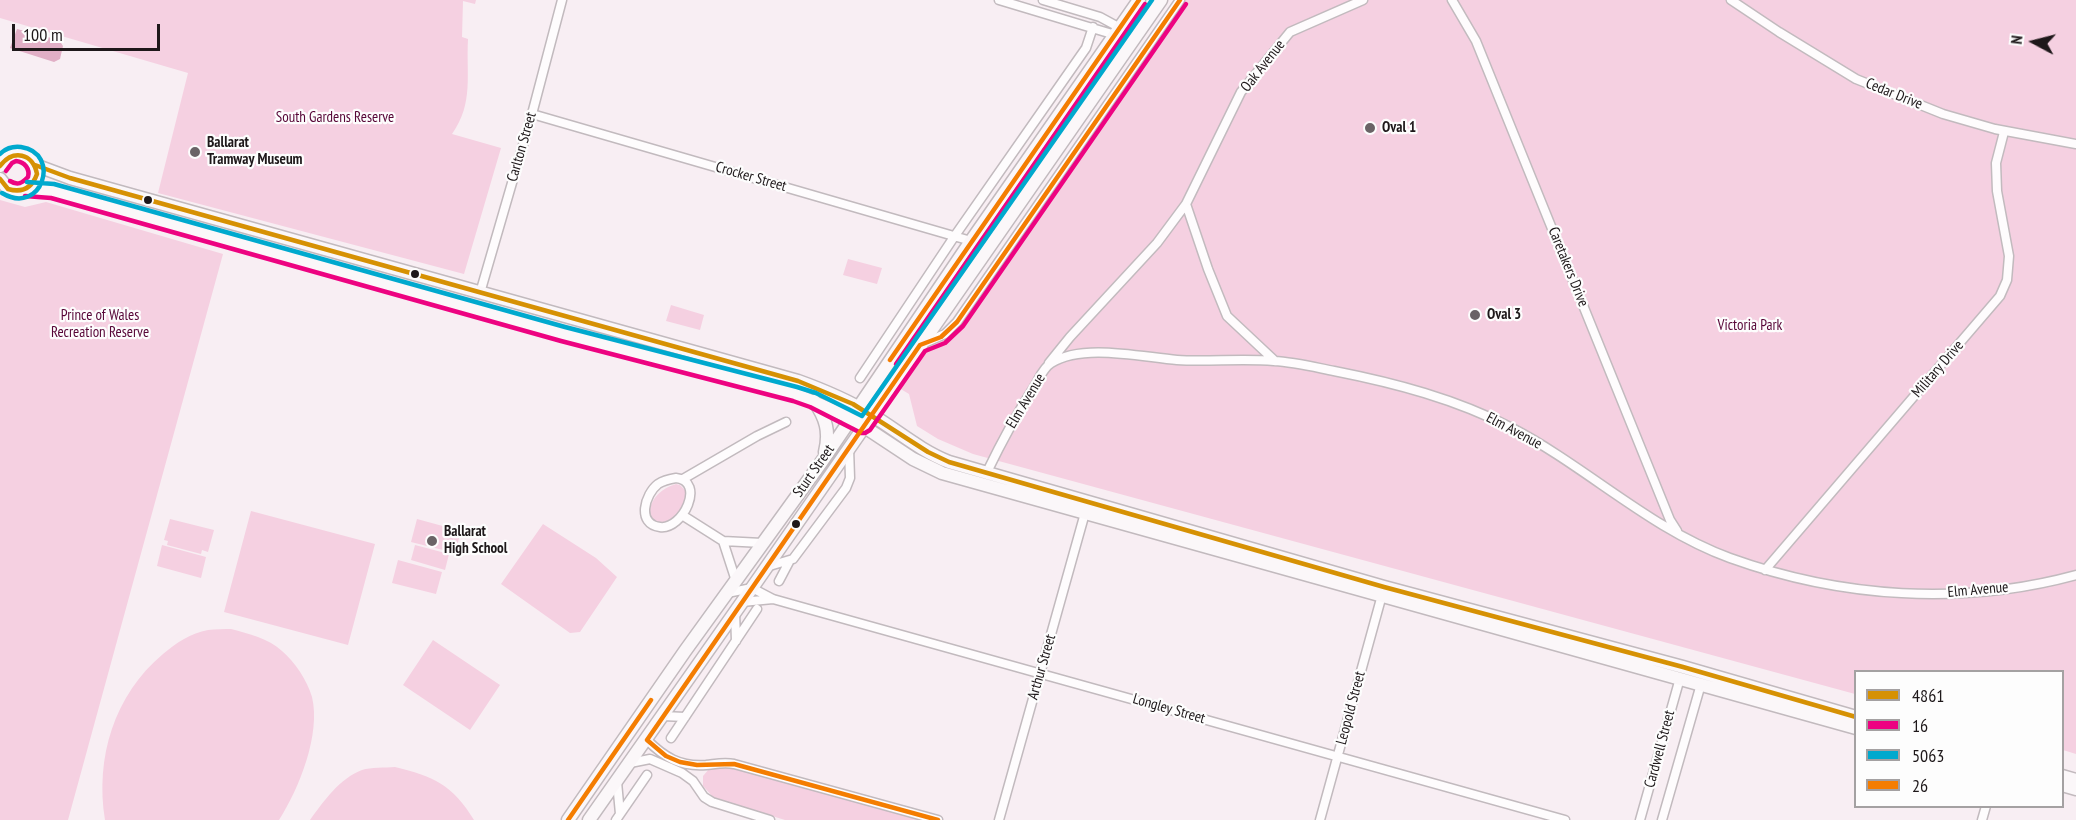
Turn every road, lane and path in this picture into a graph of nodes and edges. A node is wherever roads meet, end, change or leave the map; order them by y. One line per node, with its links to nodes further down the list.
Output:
1 (562, 0): 13 (street, Carlton Street)
2 (999, 0): 10 (street)
3 (1043, 0): 11 (street)
4 (1138, 0): 11 (main road, Sturt Street)
5 (1161, 0): 12 (main road, Sturt Street)
6 (1180, 0): 29 (street)
7 (1363, 0): 21 (street, Oak Avenue)
8 (1452, 0): 44 (street, Caretakers Drive)
9 (1731, 0): 14 (street, Cedar Drive)
10 (1093, 27): 11 (street); 23 (street)
11 (1117, 30): 12 (street); 24 (main road, Sturt Street)
12 (1134, 38): 29 (main road, Sturt Street)
13 (532, 114): 23 (street, Crocker Street); 26 (street, Carlton Street)
14 (2004, 132): 15 (street, Cedar Drive); 49 (street, Military Drive)
15 (2076, 144)
16 (4, 156): 17 (main road); 18 (main road)
17 (35, 165): 20 (main road); 22 (main road)
18 (0, 166)
19 (1, 182): 20 (main road)
20 (26, 189): 25 (main road)
21 (1186, 204): 30 (street); 31 (street, Oak Avenue)
22 (236, 225): 25 (main road); 26 (main road)
23 (954, 237): 24 (street, Crocker Street); 32 (street)
24 (971, 241): 34 (main road, Sturt Street)
25 (249, 245): 28 (main road)
26 (480, 293): 27 (main road)
27 (567, 318): 28 (main road); 34 (main road)
28 (562, 334): 33 (main road)
29 (920, 345): 35 (main road, Sturt Street)
30 (1275, 361): 31 (street, Elm Avenue); 44 (street, Elm Avenue)
31 (1047, 366): 40 (street, Elm Avenue)
32 (860, 378)
33 (813, 400): 34 (main road); 39 (main road)
34 (855, 412): 35 (main road); 37 (main road); 39 (main road, Sturt Street)
35 (872, 415): 37 (main road, Sturt Street); 40 (main road)
36 (786, 422): 41 (street)
37 (864, 426): 38 (main road, Sturt Street); 42 (main road)
38 (849, 448): 47 (street, Sturt Street); 48 (main road, Sturt Street)
39 (823, 460): 46 (main road, Sturt Street)
40 (987, 472): 42 (main road)
41 (683, 479): 43 (street); 43 (street)
42 (1087, 507): 54 (main road); 61 (street, Arthur Street)
43 (682, 515): 45 (street)
44 (1681, 536): 49 (street, Elm Avenue)
45 (723, 541): 46 (street); 52 (street)
46 (762, 543): 52 (main road, Sturt Street)
47 (789, 562): 48 (street); 51 (street, Sturt Street)
48 (766, 567): 53 (main road, Sturt Street)
49 (1765, 570): 50 (street, Elm Avenue)
50 (2076, 575)
51 (778, 580)
52 (736, 581): 55 (main road, Sturt Street)
53 (752, 588): 55 (street); 56 (street, Longley Street); 57 (main road, Sturt Street)
54 (1383, 591): 60 (main road); 69 (street, Leopold Street)
55 (726, 593): 76 (main road, Sturt Street)
56 (773, 599): 57 (street, Longley Street); 61 (street, Longley Street)
57 (739, 607): 59 (street); 63 (main road, Sturt Street)
58 (757, 609): 59 (street)
59 (736, 642): 65 (street)
60 (1681, 672): 62 (main road); 83 (street, Cardwell Street)
61 (1041, 673): 69 (street, Longley Street); 80 (street, Arthur Street)
62 (1702, 678): 64 (main road); 66 (main road); 84 (street, Cardwell Street)
63 (663, 716): 65 (street); 68 (main road, Sturt Street)
64 (1854, 716)
65 (685, 717): 67 (street)
66 (1854, 727)
67 (671, 738)
68 (646, 740): 70 (main road, Sturt Street); 71 (street)
69 (1338, 756): 81 (street, Leopold Street); 82 (street, Longley Street)
70 (630, 763): 73 (main road, Sturt Street); 74 (street)
71 (707, 765): 74 (street); 79 (street)
72 (647, 776): 75 (street)
73 (617, 782): 75 (street); 77 (main road, Sturt Street)
74 (700, 791): 78 (street)
75 (618, 817)
76 (568, 820)
77 (589, 820)
78 (770, 820)
79 (938, 820)
80 (999, 820)
81 (1320, 820)
82 (1565, 820)
83 (1640, 820)
84 (1662, 820)

